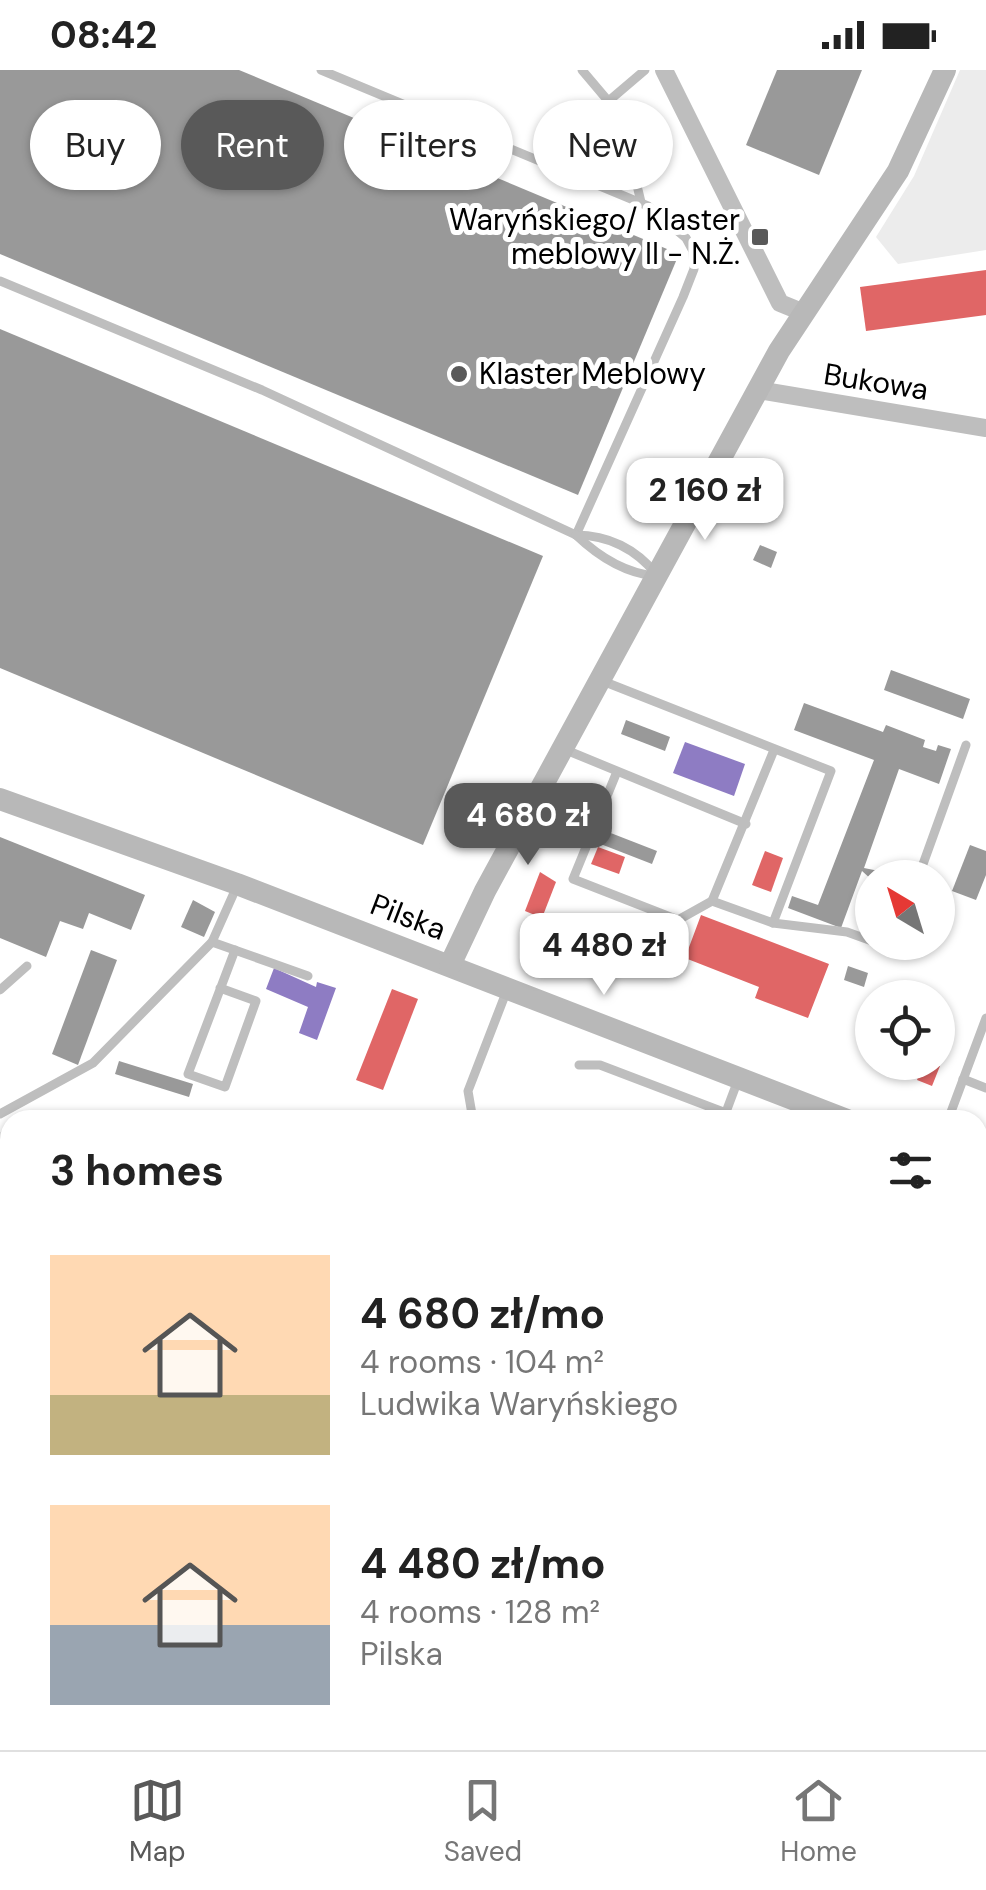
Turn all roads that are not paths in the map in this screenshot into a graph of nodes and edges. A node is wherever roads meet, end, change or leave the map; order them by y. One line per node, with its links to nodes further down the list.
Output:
1 (321, 70): 7 (lane)
2 (582, 70): 6 (lane)
3 (644, 70): 6 (lane)
4 (664, 70): 9 (street)
5 (945, 70): 9 (street)
6 (610, 99): 7 (lane)
7 (641, 202): 12 (lane)
8 (0, 280): 12 (lane)
9 (802, 312): 10 (street)
10 (758, 390): 11 (street, Bukowa); 13 (street)
11 (986, 428)
12 (576, 536): 13 (lane); 13 (lane)
13 (658, 576): 14 (street)
14 (600, 680): 16 (street); 17 (lane)
15 (966, 744): 21 (lane)
16 (563, 749): 18 (lane); 29 (street)
17 (774, 750): 20 (lane); 24 (lane)
18 (616, 774): 20 (lane); 23 (lane)
19 (0, 799): 22 (street, Pilska)
20 (746, 824): 23 (lane)
21 (924, 860)
22 (237, 884): 26 (lane); 29 (street, Pilska)
23 (712, 902): 24 (lane)
24 (773, 923): 25 (lane)
25 (855, 935)
26 (212, 942): 27 (lane); 39 (lane)
27 (234, 950): 30 (lane); 31 (lane)
28 (27, 966): 33 (lane)
29 (450, 966): 32 (street, Pilska)
30 (308, 976)
31 (220, 988): 31 (lane)
32 (507, 988): 36 (street, Pilska); 40 (lane)
33 (0, 990)
34 (986, 1018): 37 (lane)
35 (579, 1065): 41 (lane)
36 (738, 1079): 42 (lane); 43 (street, Pilska)
37 (963, 1079): 38 (lane); 44 (lane)
38 (986, 1088)
39 (7, 1110)
40 (471, 1110)
41 (709, 1110)
42 (726, 1110)
43 (820, 1110)
44 (952, 1110)

